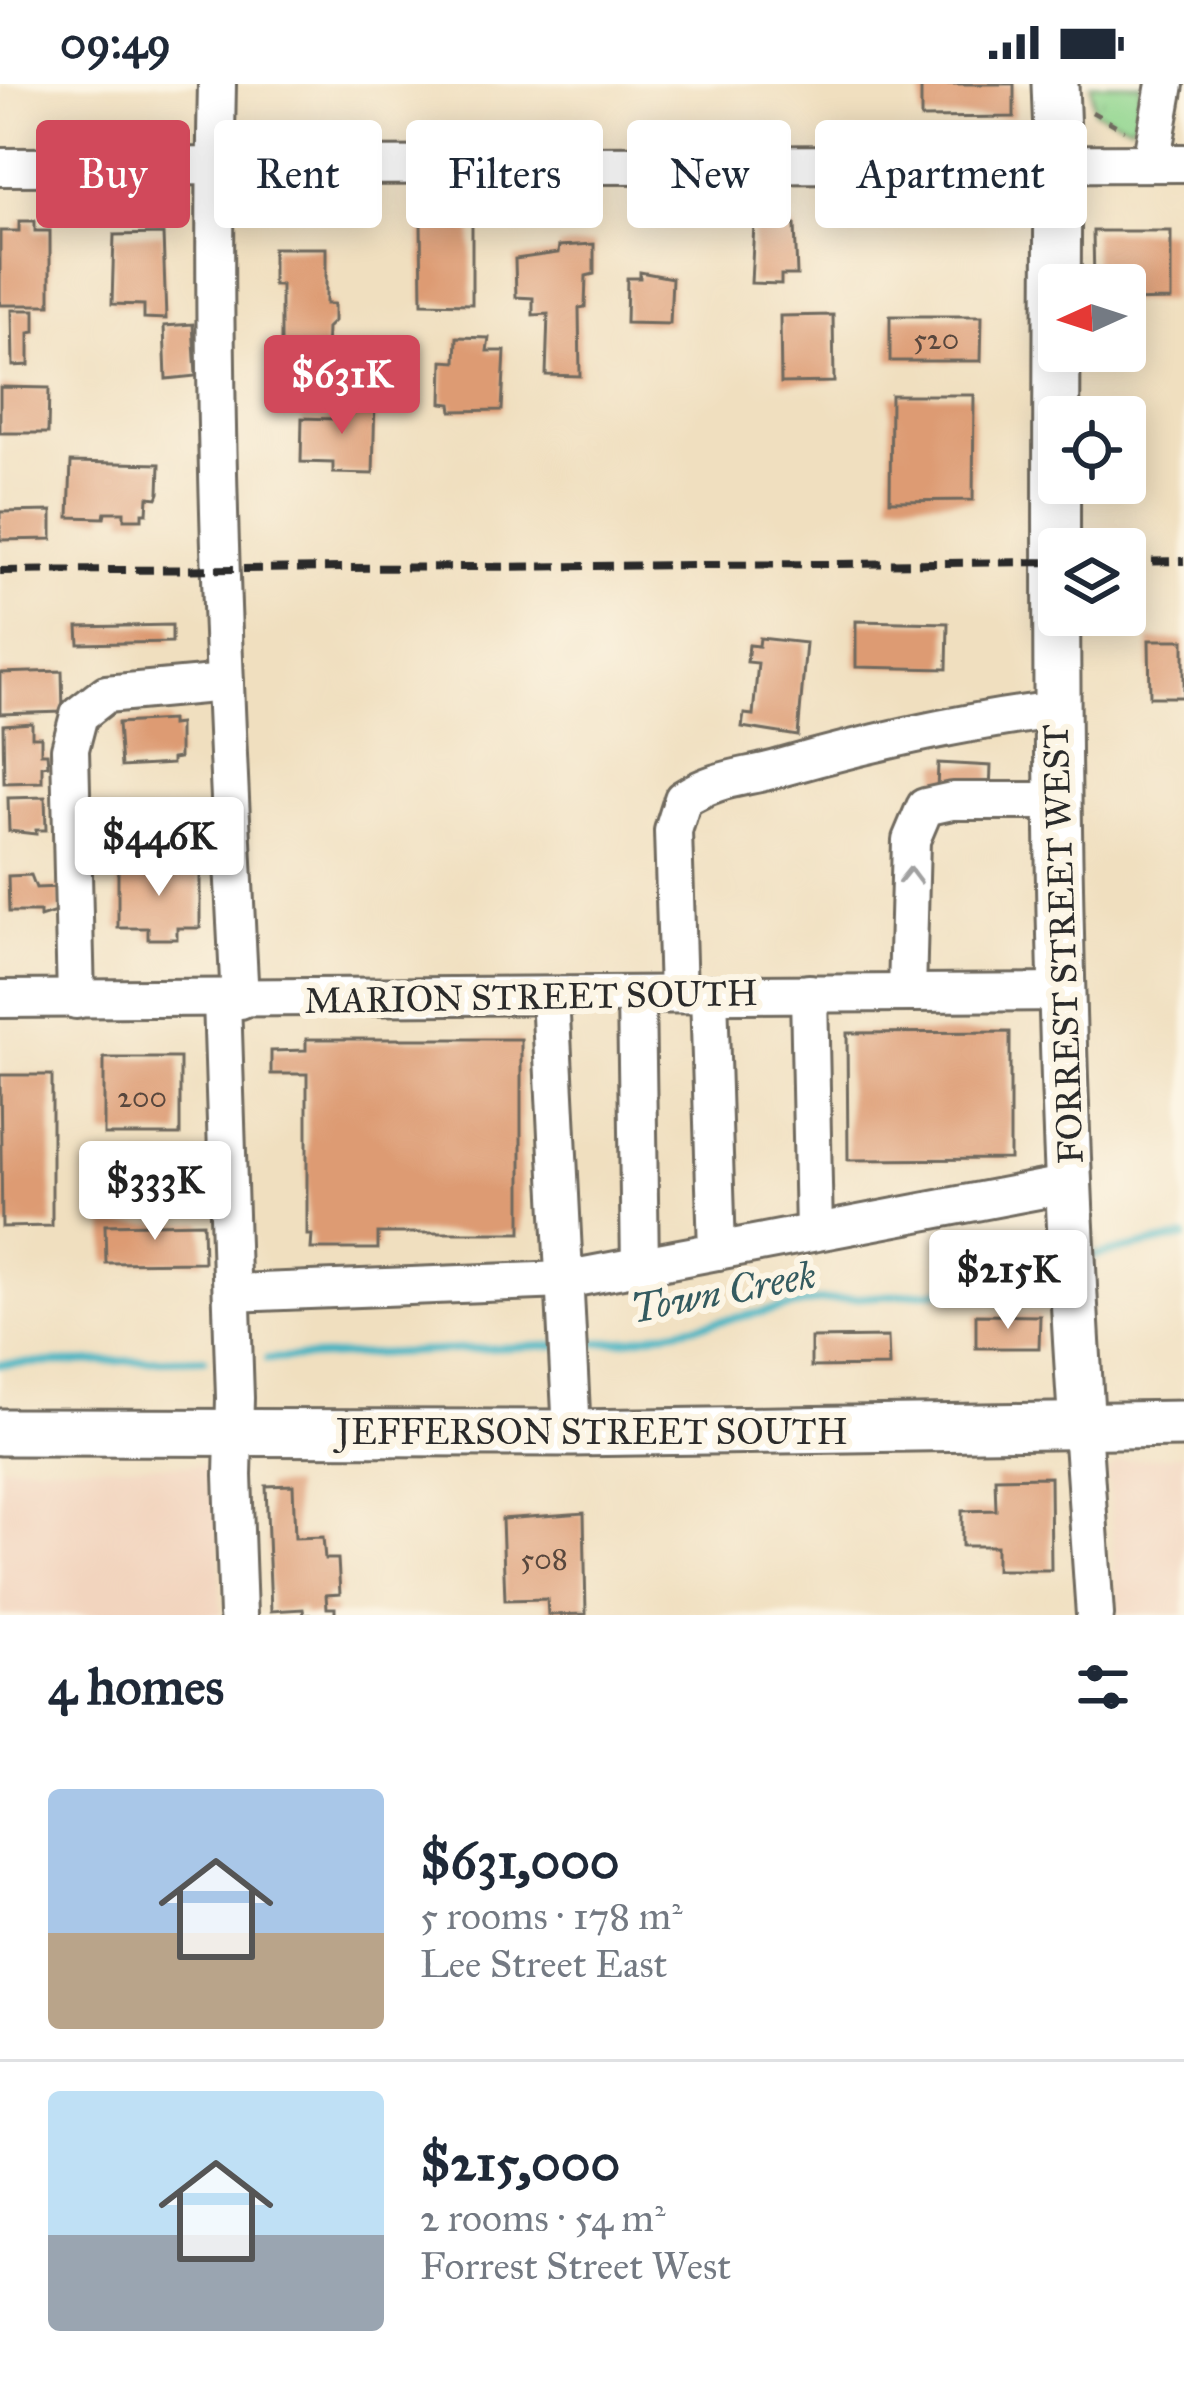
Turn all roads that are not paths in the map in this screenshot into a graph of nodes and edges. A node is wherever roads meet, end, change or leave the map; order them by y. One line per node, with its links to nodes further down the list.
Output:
1 (218, 84): 3 (street)
2 (1166, 84): 6 (street)
3 (217, 120)
4 (815, 162): 7 (street)
5 (1087, 162): 6 (street)
6 (1167, 163)
7 (382, 164)
8 (214, 165): 9 (street)
9 (0, 167)
10 (215, 228): 12 (street)
11 (1057, 228): 13 (main road, FORREST STREET WEST)
12 (225, 683): 22 (street); 23 (street)
13 (1055, 710): 14 (main road, FORREST STREET WEST); 19 (street)
14 (1058, 801): 15 (main road, FORREST STREET WEST); 17 (street, one-way to 14)
15 (1061, 992): 17 (street, MARION STREET SOUTH); 24 (main road, FORREST STREET WEST)
16 (809, 993): 17 (street, MARION STREET SOUTH); 19 (street, MARION STREET SOUTH); 25 (street)
17 (907, 993)
18 (636, 994): 19 (street, MARION STREET SOUTH); 20 (street, MARION STREET SOUTH); 27 (street)
19 (694, 994): 26 (street)
20 (550, 996): 23 (street, MARION STREET SOUTH); 28 (street)
21 (0, 999): 22 (street, MARION STREET SOUTH)
22 (76, 1000): 23 (street, MARION STREET SOUTH)
23 (231, 1000): 29 (street)
24 (1071, 1205): 25 (street); 32 (main road, FORREST STREET WEST)
25 (814, 1232): 26 (street)
26 (718, 1251): 27 (street)
27 (640, 1266): 28 (street)
28 (564, 1280): 29 (street); 34 (street)
29 (232, 1293): 30 (street)
30 (234, 1414): 33 (main road, JEFFERSON STREET SOUTH); 34 (main road, JEFFERSON STREET SOUTH); 35 (street)
31 (1184, 1424): 32 (main road, JEFFERSON STREET SOUTH)
32 (1082, 1427): 34 (main road, JEFFERSON STREET SOUTH); 36 (street, FORREST STREET WEST)
33 (0, 1432)
34 (572, 1433)
35 (238, 1615)
36 (1095, 1615)

